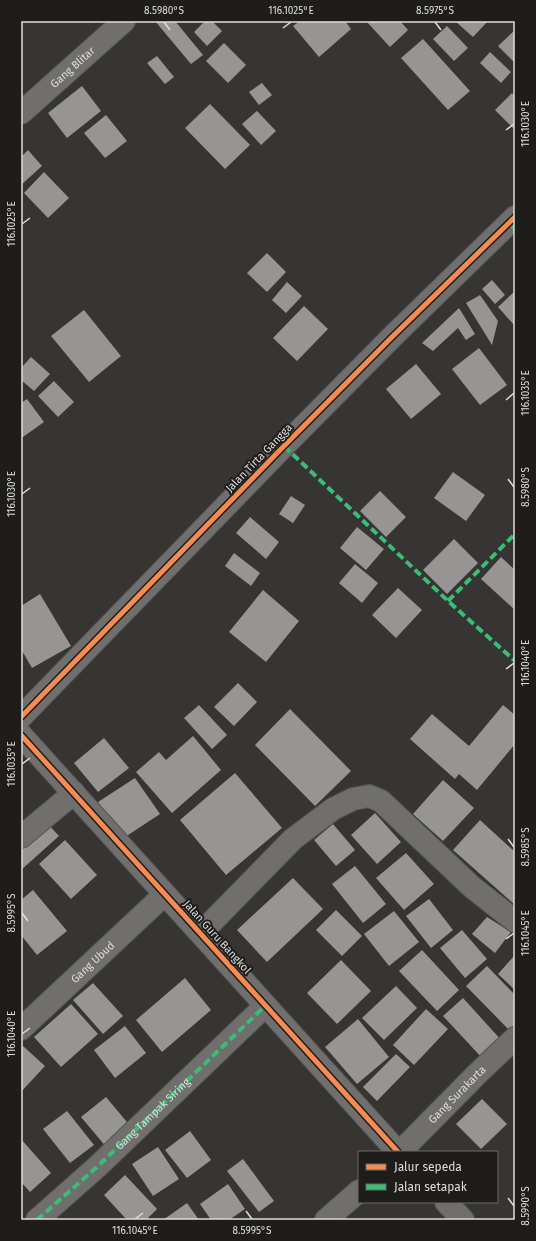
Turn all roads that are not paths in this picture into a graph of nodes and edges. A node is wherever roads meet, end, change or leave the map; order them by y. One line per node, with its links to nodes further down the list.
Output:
1 (124, 21): 2 (street, Gang Blitar)
2 (21, 113)
3 (513, 223): 4 (street, Jalan Tirta Gangga)
4 (21, 717)
5 (21, 735): 6 (street, Jalan Guru Bangkol)
6 (74, 793): 7 (street); 8 (street, Jalan Guru Bangkol)
7 (21, 837)
8 (164, 895): 10 (street, Jalan Guru Bangkol); 12 (street, Gang Ubud)
9 (515, 921): 10 (street)
10 (201, 933): 11 (street, Jalan Guru Bangkol)
11 (265, 1006): 14 (street, Jalan Guru Bangkol); 18 (street, Gang Tampak Siring)
12 (21, 1028)
13 (515, 1038): 15 (street, Gang Surakarta)
14 (398, 1151)
15 (400, 1151)
16 (358, 1192): 19 (street)
17 (447, 1203): 20 (street)
18 (37, 1220)
19 (326, 1220)
20 (462, 1220)

